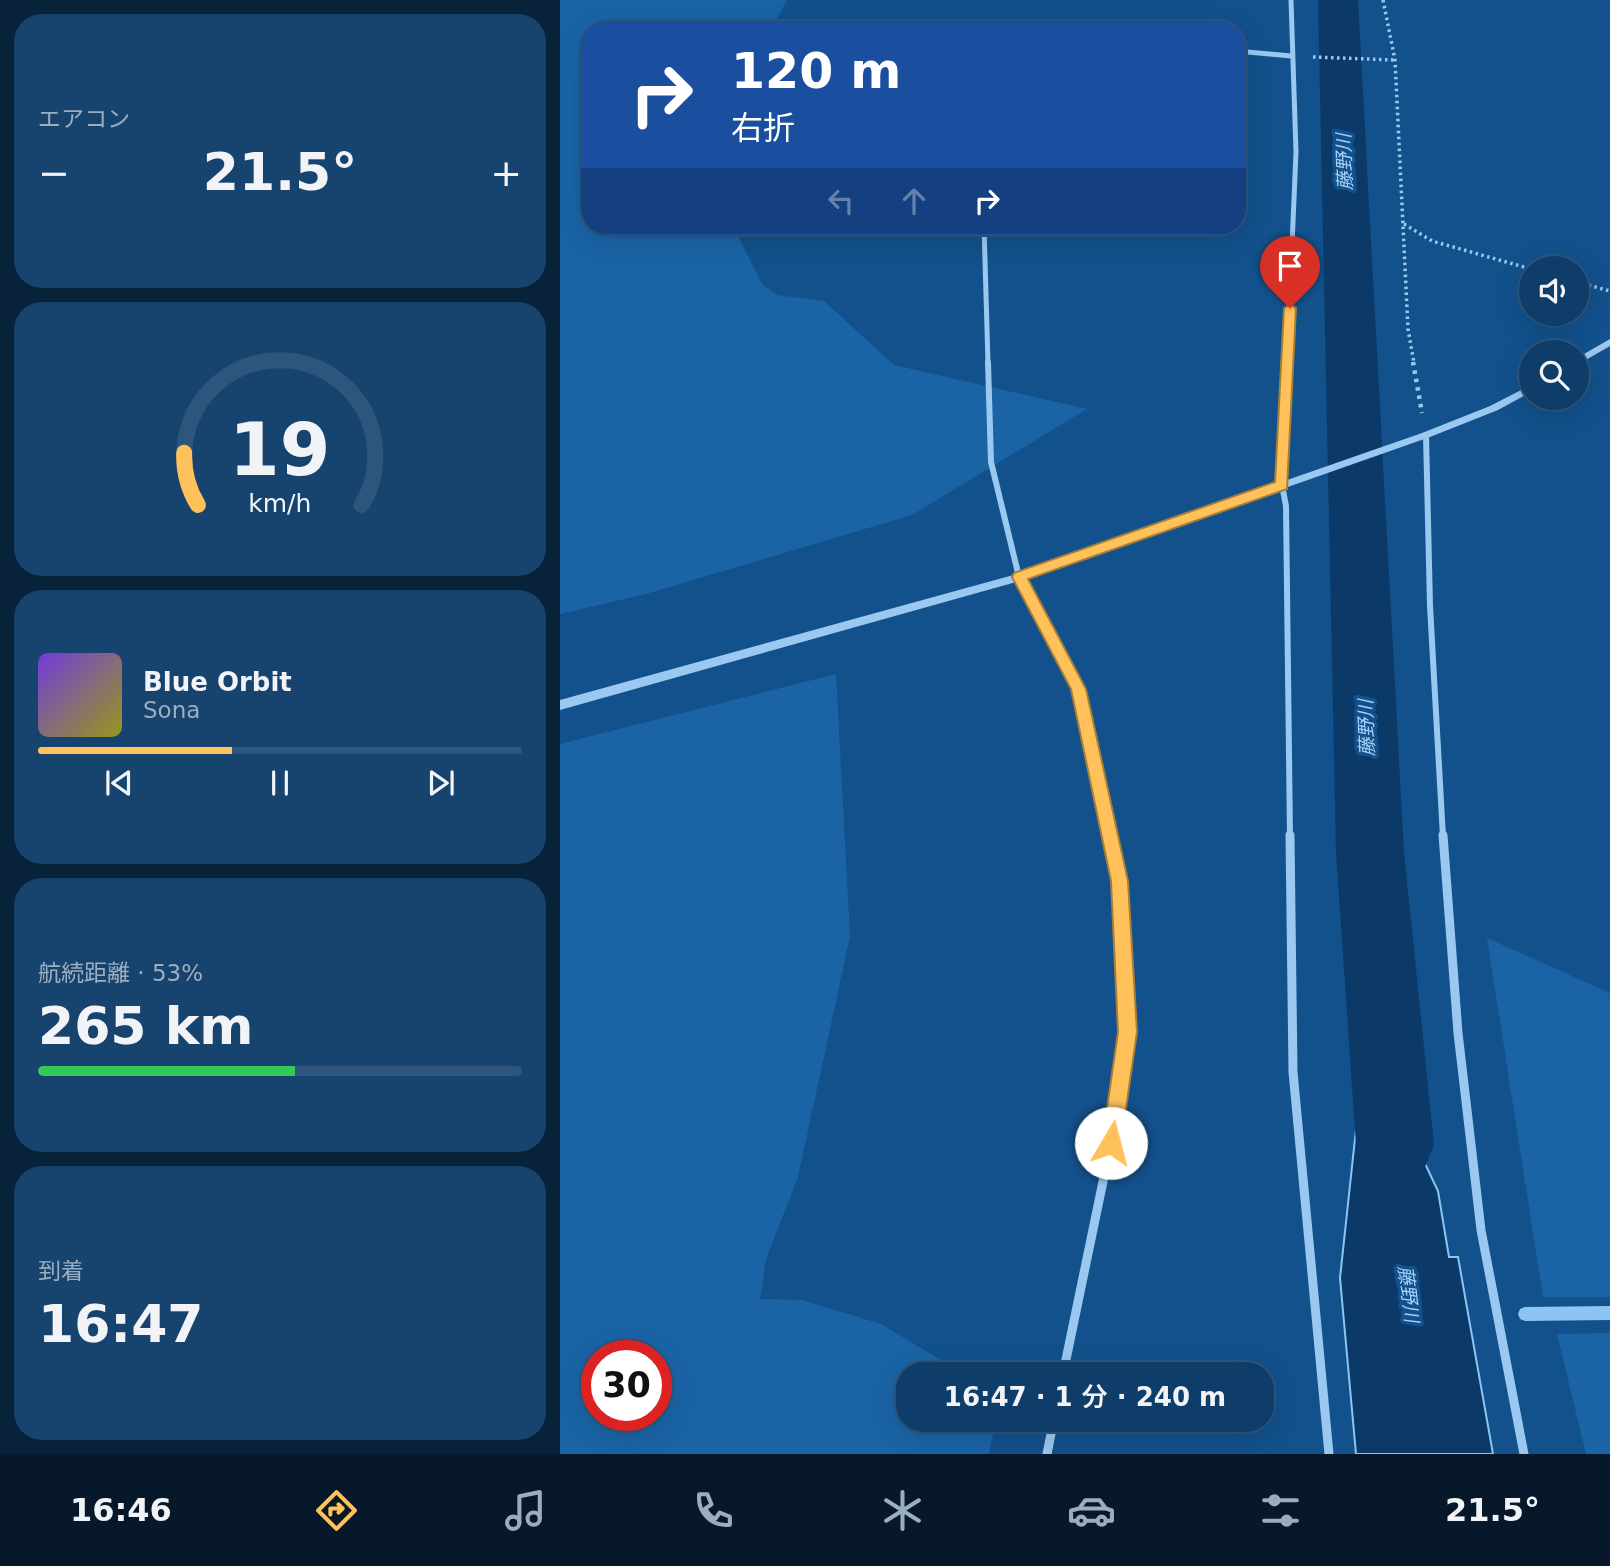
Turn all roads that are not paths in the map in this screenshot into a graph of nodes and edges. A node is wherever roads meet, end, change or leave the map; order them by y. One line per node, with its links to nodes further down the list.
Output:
1 (1291, 0): 3 (street)
2 (1246, 52): 3 (street)
3 (1291, 56): 10 (street)
4 (984, 235): 11 (street)
5 (1610, 342): 6 (street)
6 (1589, 355)
7 (1519, 394): 8 (street)
8 (1426, 435): 9 (street); 17 (street)
9 (1298, 479): 10 (street)
10 (1282, 485): 11 (street); 16 (street)
11 (1019, 577): 12 (street); 13 (street)
12 (560, 705)
13 (1065, 1362)
14 (1051, 1432): 15 (street)
15 (1046, 1454)
16 (1329, 1454)
17 (1524, 1454)

